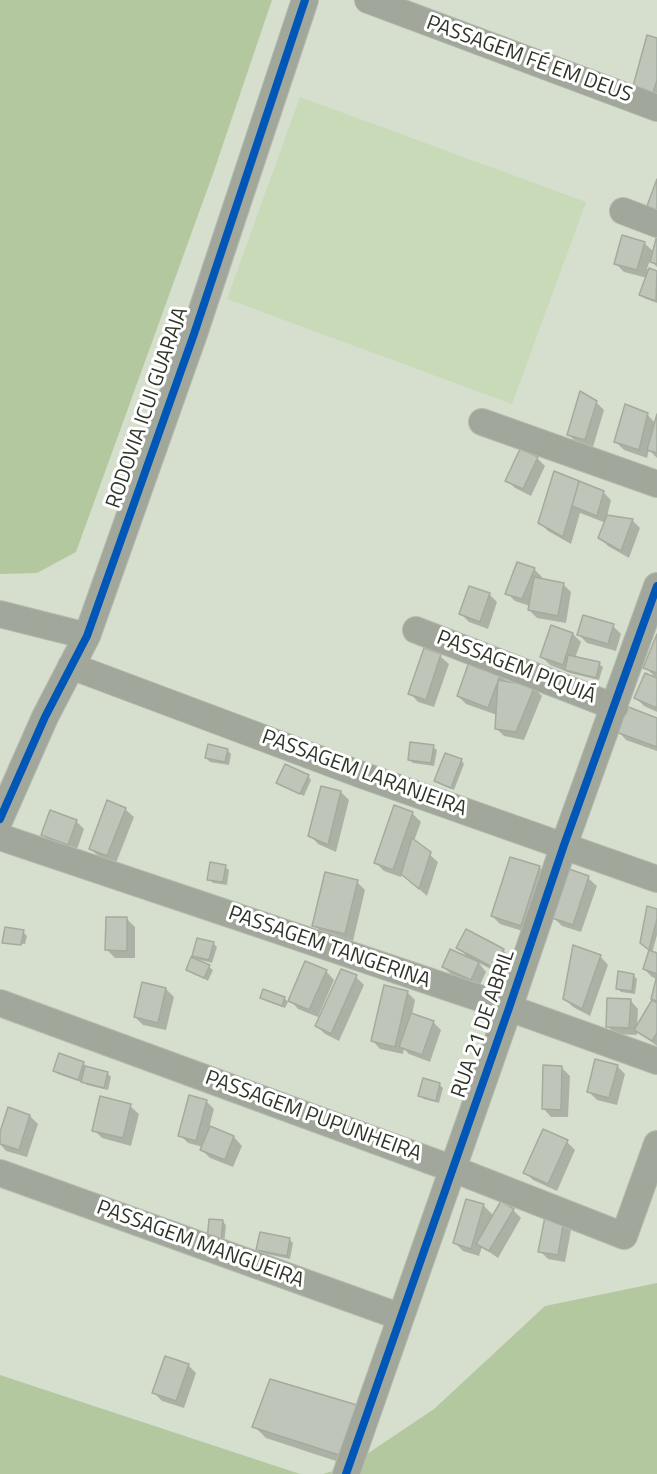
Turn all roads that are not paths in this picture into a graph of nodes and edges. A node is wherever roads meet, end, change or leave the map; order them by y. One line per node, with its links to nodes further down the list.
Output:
1 (305, 0): 11 (street, RODOVIA ICUI GUARAJA)
2 (368, 0): 3 (street, PASSAGEM FÉ EM DEUS)
3 (657, 108)
4 (623, 211): 5 (street)
5 (657, 224)
6 (482, 422): 7 (street)
7 (657, 484)
8 (657, 586): 13 (street, RUA 21 DE ABRIL)
9 (0, 614): 11 (street)
10 (416, 630): 13 (street, PASSAGEM PIQUIÁ)
11 (87, 636): 12 (street, RODOVIA ICUI GUARAJA)
12 (71, 666): 14 (street, RODOVIA ICUI GUARAJA); 16 (street, PASSAGEM LARANJEIRA)
13 (615, 706): 16 (street, RUA 21 DE ABRIL)
14 (0, 819)
15 (0, 837): 19 (street, PASSAGEM TANGERINA)
16 (564, 845): 17 (street, PASSAGEM LARANJEIRA); 19 (street, RUA 21 DE ABRIL)
17 (657, 879)
18 (0, 1002): 22 (street, PASSAGEM PUPUNHEIRA)
19 (509, 1008): 20 (street, PASSAGEM TANGERINA); 22 (street, RUA 21 DE ABRIL)
20 (657, 1061)
21 (657, 1144): 22 (street, PASSAGEM PUPUNHEIRA)
22 (453, 1169): 24 (street, RUA 21 DE ABRIL)
23 (0, 1173): 24 (street, PASSAGEM MANGUEIRA)
24 (401, 1317): 25 (street, RUA 21 DE ABRIL)
25 (346, 1474)

